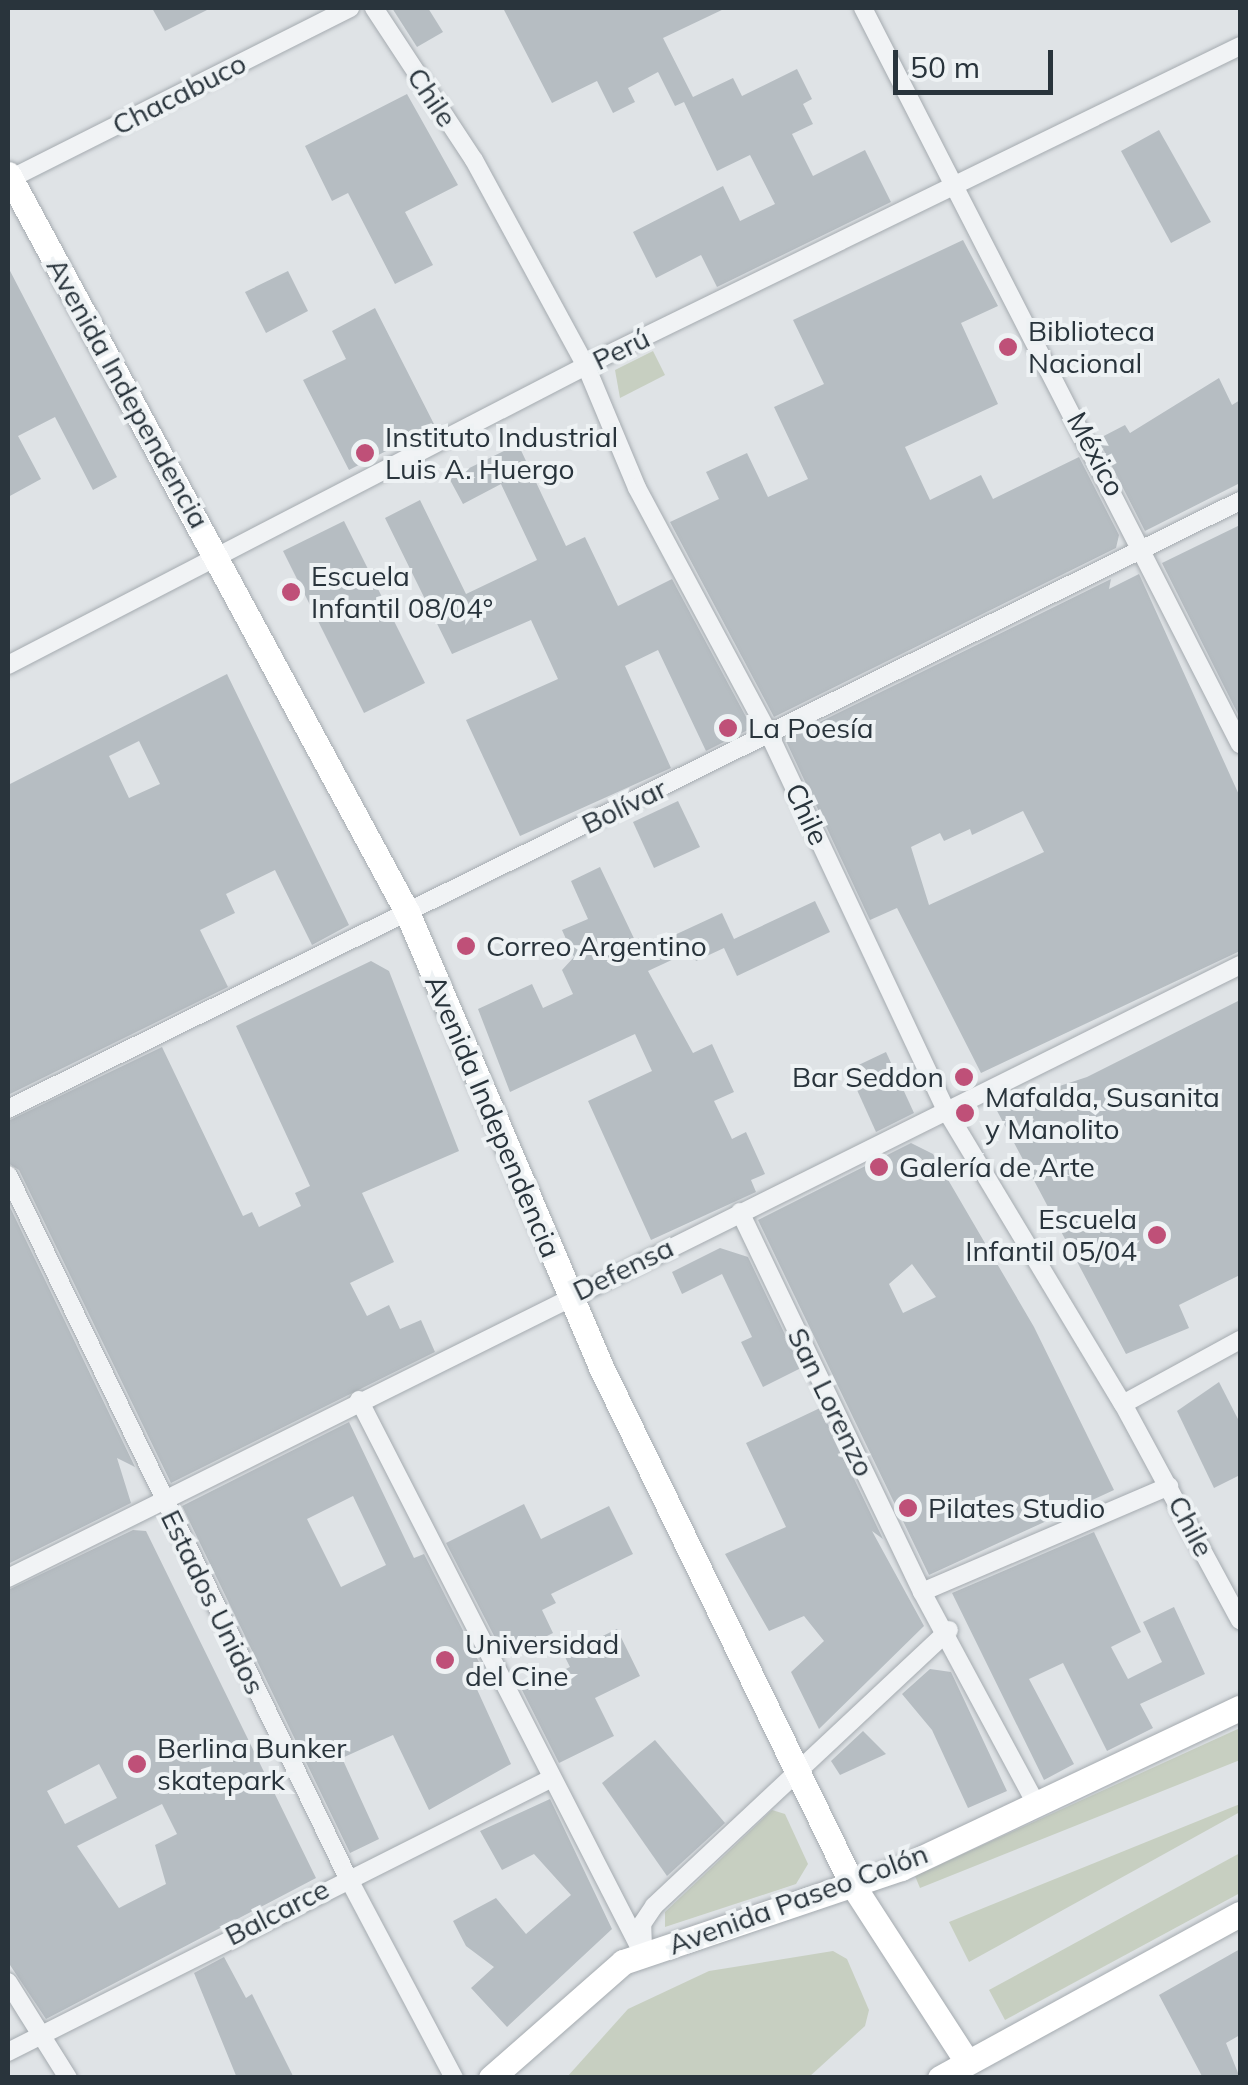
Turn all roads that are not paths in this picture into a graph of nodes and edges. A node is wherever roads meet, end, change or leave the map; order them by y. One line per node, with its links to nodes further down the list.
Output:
1 (350, 8): 5 (street, Chacabuco)
2 (374, 8): 7 (street, Chile)
3 (863, 8): 6 (street, México)
4 (1240, 46): 6 (street, Perú)
5 (8, 177): 10 (main road, Avenida Independencia)
6 (956, 188): 7 (street, Perú); 9 (street, México)
7 (586, 366): 10 (street, Perú); 12 (street, Chile)
8 (1240, 501): 9 (street, Bolívar)
9 (1146, 548): 12 (street, Bolívar); 13 (street, México)
10 (219, 558): 11 (street, Perú); 14 (main road, Avenida Independencia)
11 (8, 665)
12 (769, 734): 14 (street, Bolívar); 17 (street, Chile)
13 (1240, 744)
14 (407, 912): 16 (street, Bolívar); 20 (main road, Avenida Independencia)
15 (1240, 965): 17 (street, Defensa)
16 (8, 1109)
17 (946, 1110): 19 (street, Defensa); 23 (street, Chile)
18 (8, 1175): 25 (street, Estados Unidos)
19 (740, 1212): 20 (street, Defensa); 27 (street, San Lorenzo)
20 (569, 1295): 22 (street, Defensa); 31 (main road, Avenida Independencia)
21 (1240, 1340): 23 (street)
22 (358, 1400): 25 (street, Defensa); 32 (street)
23 (1123, 1404): 24 (street, Chile)
24 (1169, 1486): 27 (street); 28 (street, Chile)
25 (162, 1497): 26 (street, Defensa); 34 (street, Estados Unidos)
26 (8, 1578)
27 (922, 1592): 29 (street, San Lorenzo)
28 (1240, 1620)
29 (949, 1630): 31 (street); 33 (street, San Lorenzo)
30 (1240, 1708): 33 (main road, Avenida Paseo Colón)
31 (799, 1772): 35 (main road, Avenida Independencia); 37 (street)
32 (550, 1779): 34 (street, Balcarce); 37 (street)
33 (1036, 1804): 35 (main road, Avenida Paseo Colón)
34 (346, 1876): 39 (street, Balcarce); 43 (street, Estados Unidos)
35 (852, 1884): 37 (main road, Avenida Paseo Colón); 41 (main road, Avenida Independencia)
36 (1240, 1914): 41 (main road)
37 (643, 1954): 44 (main road, Avenida Paseo Colón)
38 (8, 1982): 39 (street)
39 (38, 2036): 40 (street, Balcarce); 42 (street)
40 (8, 2052)
41 (967, 2062): 45 (main road)
42 (68, 2078)
43 (454, 2078)
44 (491, 2078)
45 (940, 2078)

